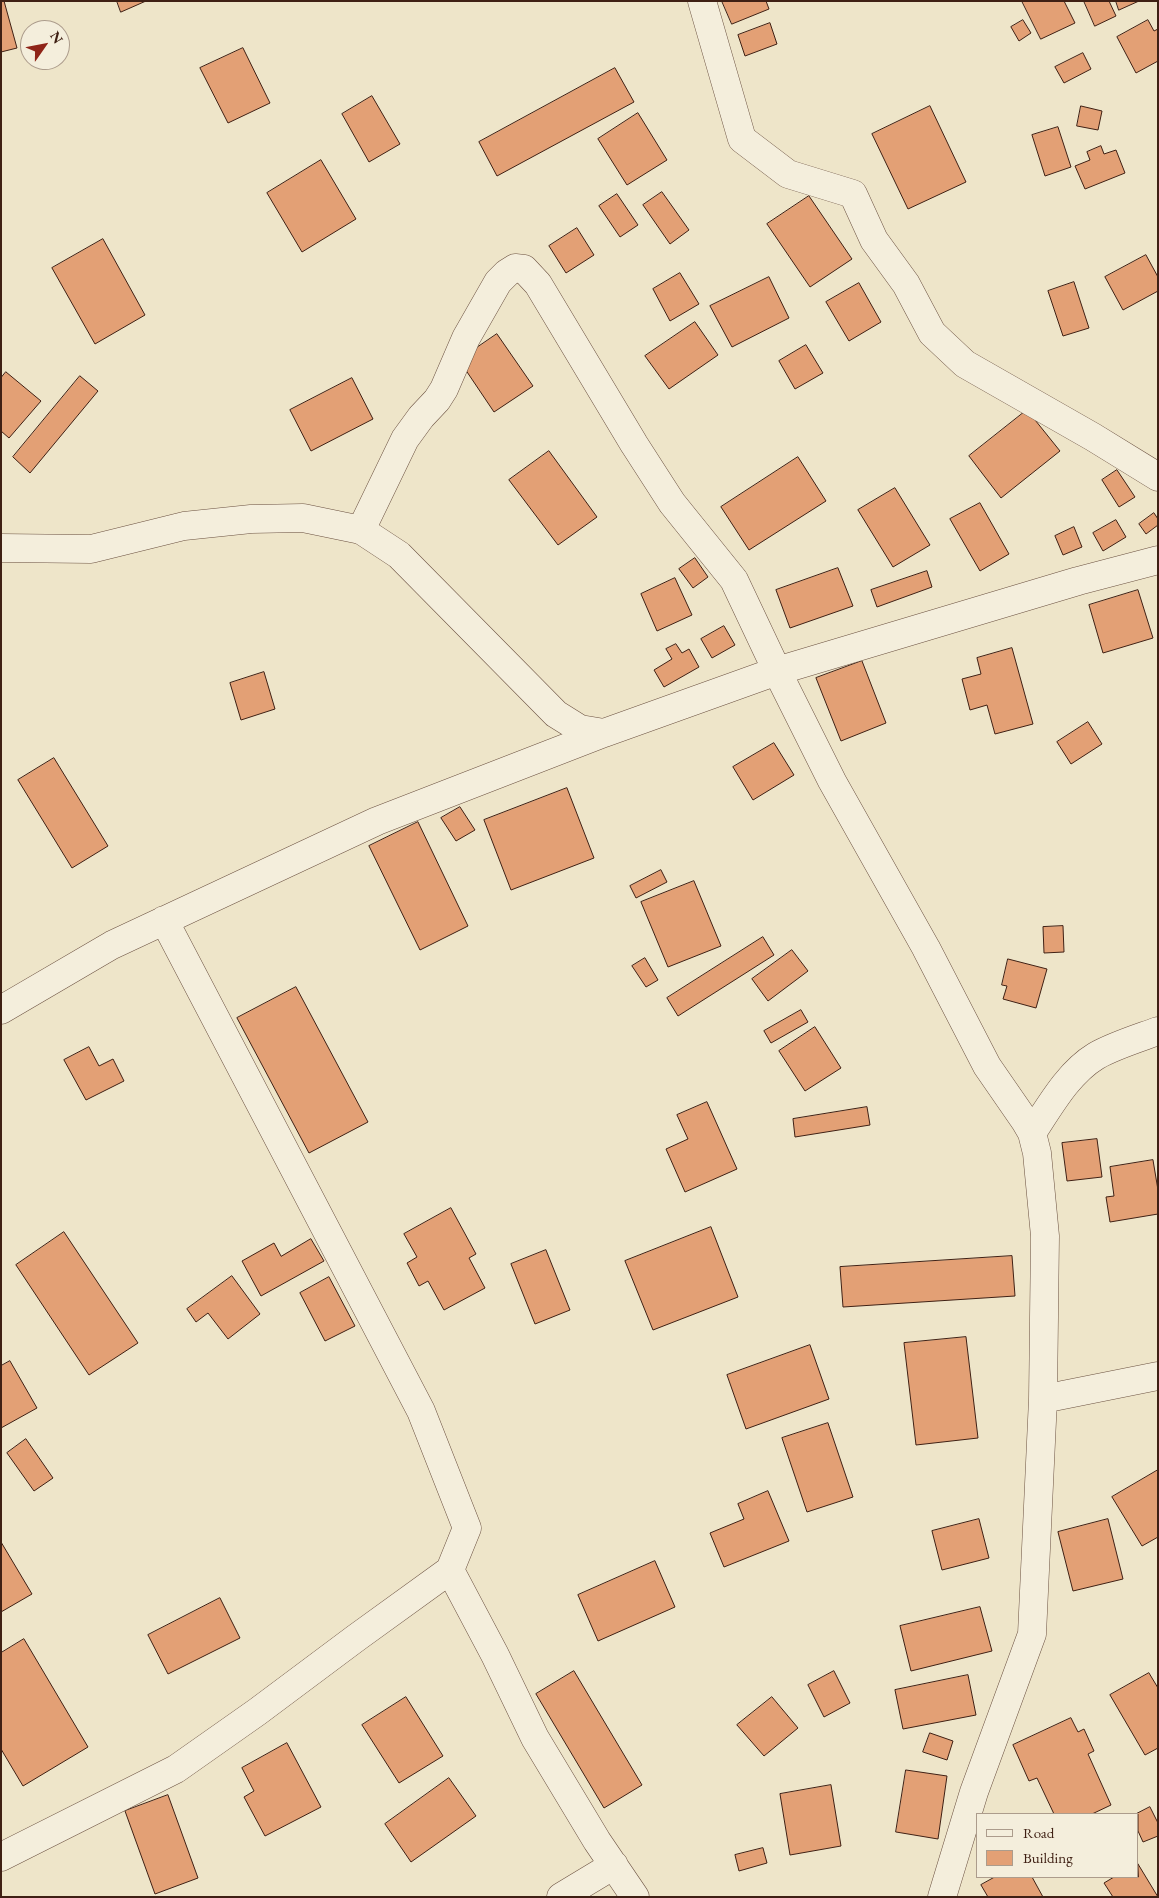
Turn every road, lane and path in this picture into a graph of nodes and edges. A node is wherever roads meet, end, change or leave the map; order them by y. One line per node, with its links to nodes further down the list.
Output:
1 (702, 1): 2 (street)
2 (1158, 477)
3 (361, 530): 4 (street); 6 (street); 7 (street)
4 (1, 548)
5 (1158, 560): 6 (street)
6 (777, 671): 7 (street); 11 (street)
7 (604, 734): 8 (street)
8 (164, 920): 9 (street); 14 (street)
9 (1, 1010)
10 (1158, 1030): 11 (street)
11 (1032, 1133): 13 (street)
12 (1158, 1376): 13 (street)
13 (1043, 1399): 19 (street)
14 (450, 1570): 15 (street); 16 (street)
15 (1, 1857)
16 (614, 1865): 17 (street); 18 (street)
17 (561, 1897)
18 (635, 1897)
19 (942, 1897)

